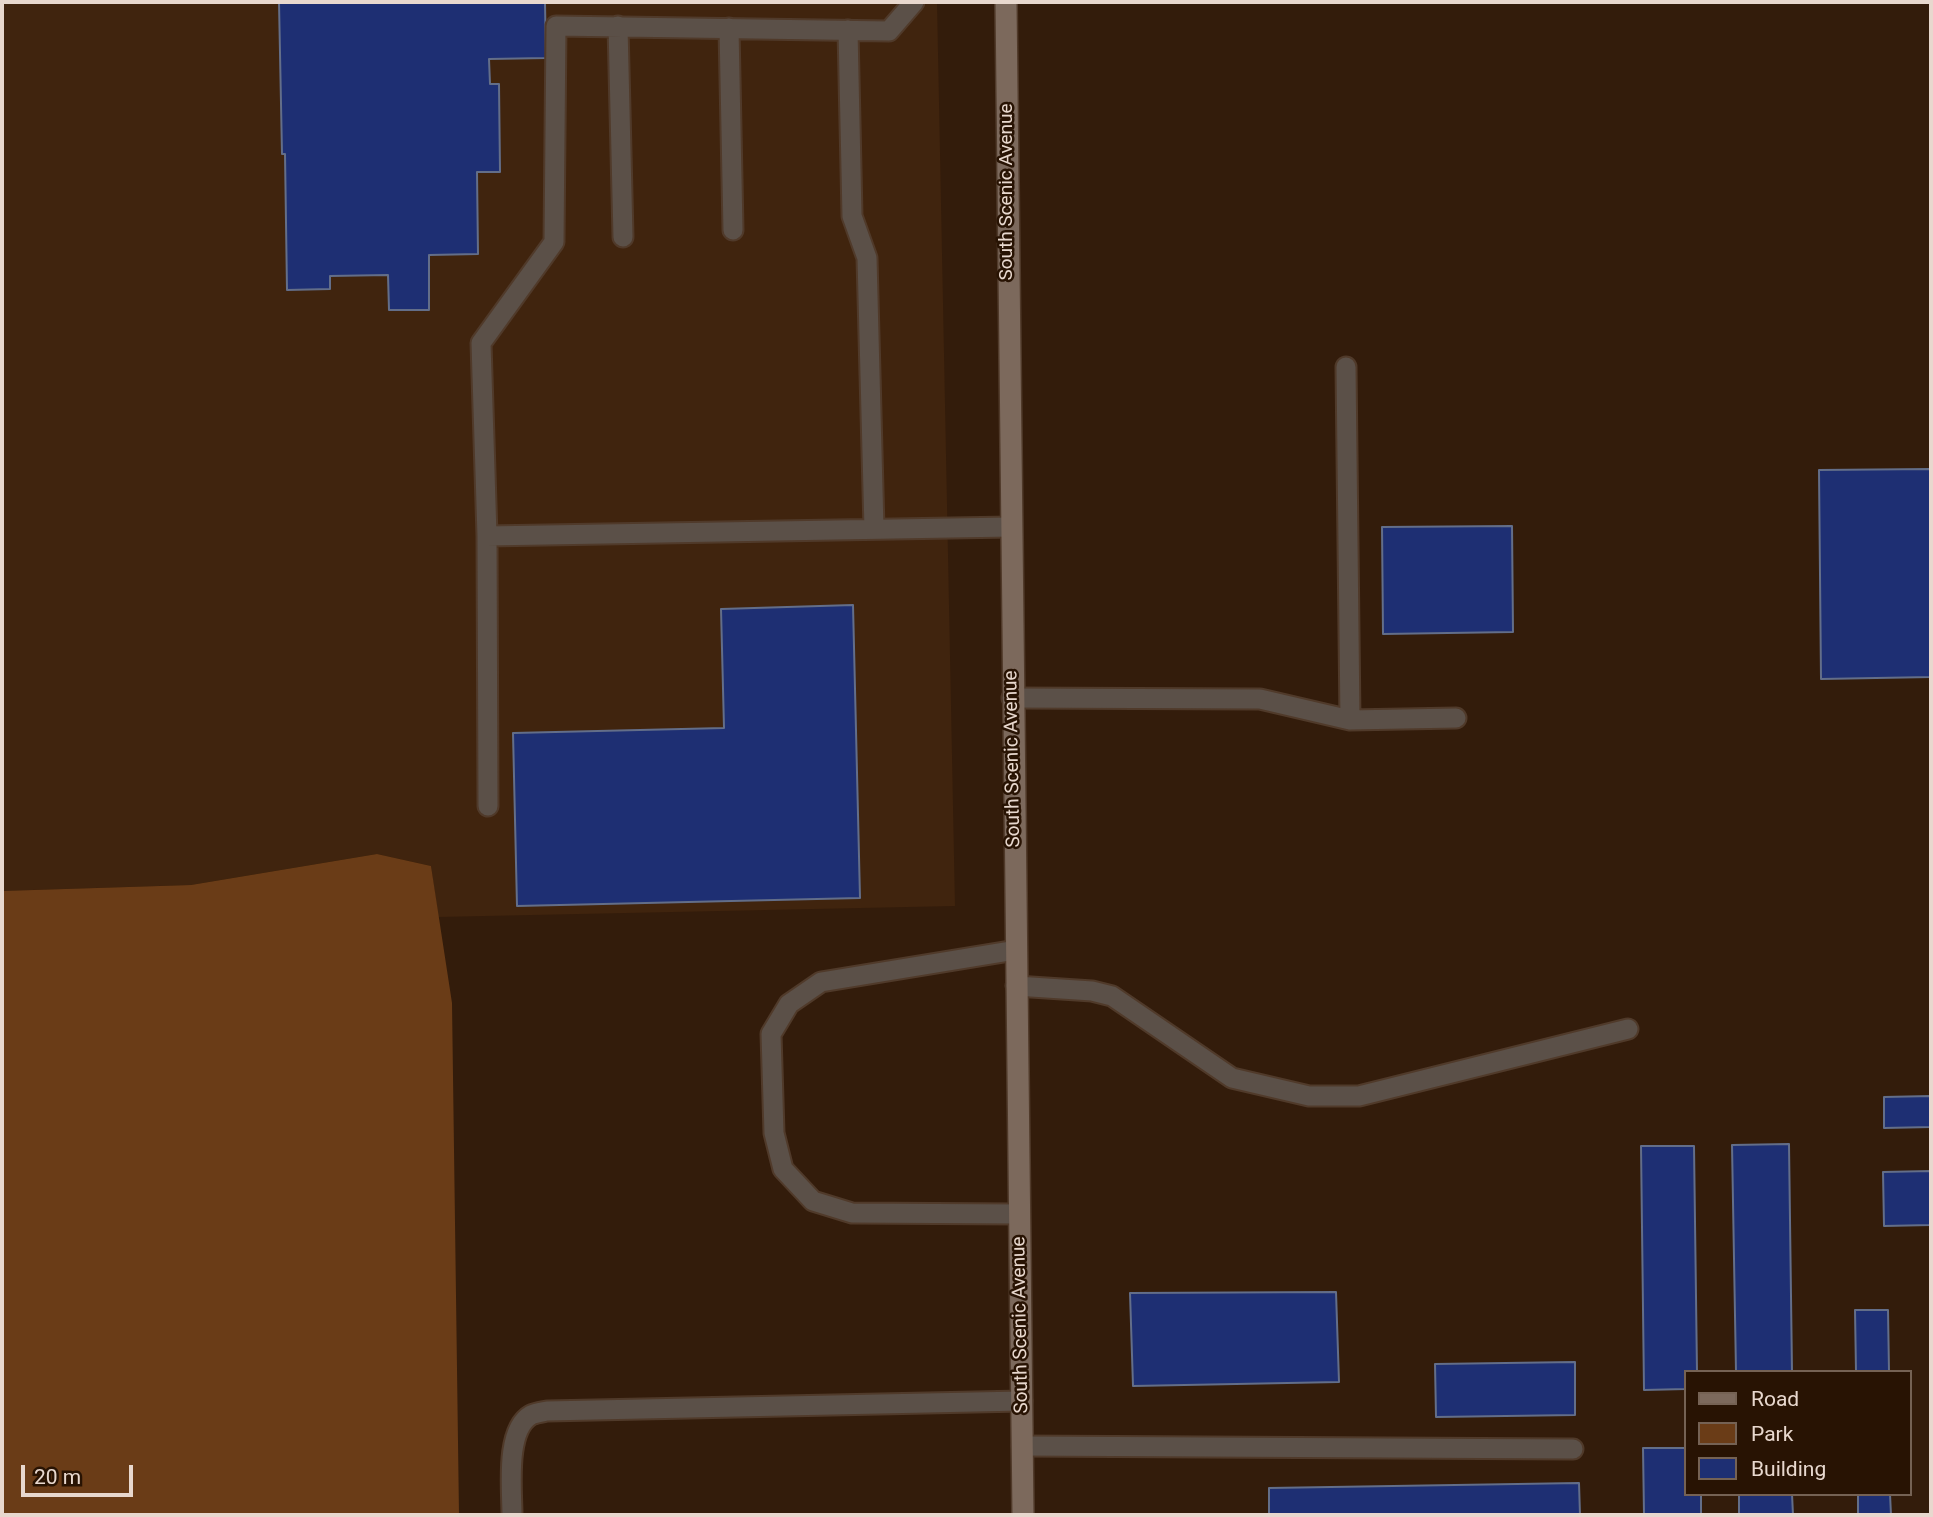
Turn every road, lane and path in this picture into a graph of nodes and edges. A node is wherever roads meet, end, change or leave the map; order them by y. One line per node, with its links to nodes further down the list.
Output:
1 (914, 2): 5 (lane)
2 (1006, 2): 9 (main road, South Scenic Avenue)
3 (618, 26): 4 (lane); 7 (lane); 11 (lane)
4 (729, 28): 5 (lane); 6 (lane)
5 (848, 30): 10 (lane)
6 (733, 230)
7 (623, 237)
8 (1346, 367): 14 (lane)
9 (1010, 527): 10 (lane); 12 (main road, South Scenic Avenue)
10 (874, 529): 11 (lane)
11 (487, 536): 15 (lane)
12 (1013, 698): 14 (lane); 16 (main road, South Scenic Avenue)
13 (1456, 718): 14 (lane)
14 (1350, 720)
15 (488, 806)
16 (1016, 950): 17 (main road, South Scenic Avenue); 19 (lane)
17 (1016, 986): 18 (lane); 19 (main road, South Scenic Avenue)
18 (1628, 1029)
19 (1019, 1214): 20 (main road, South Scenic Avenue)
20 (1022, 1401): 21 (main road, South Scenic Avenue); 23 (lane)
21 (1022, 1446): 22 (lane); 24 (main road, South Scenic Avenue)
22 (1573, 1449)
23 (512, 1515)
24 (1023, 1515)

